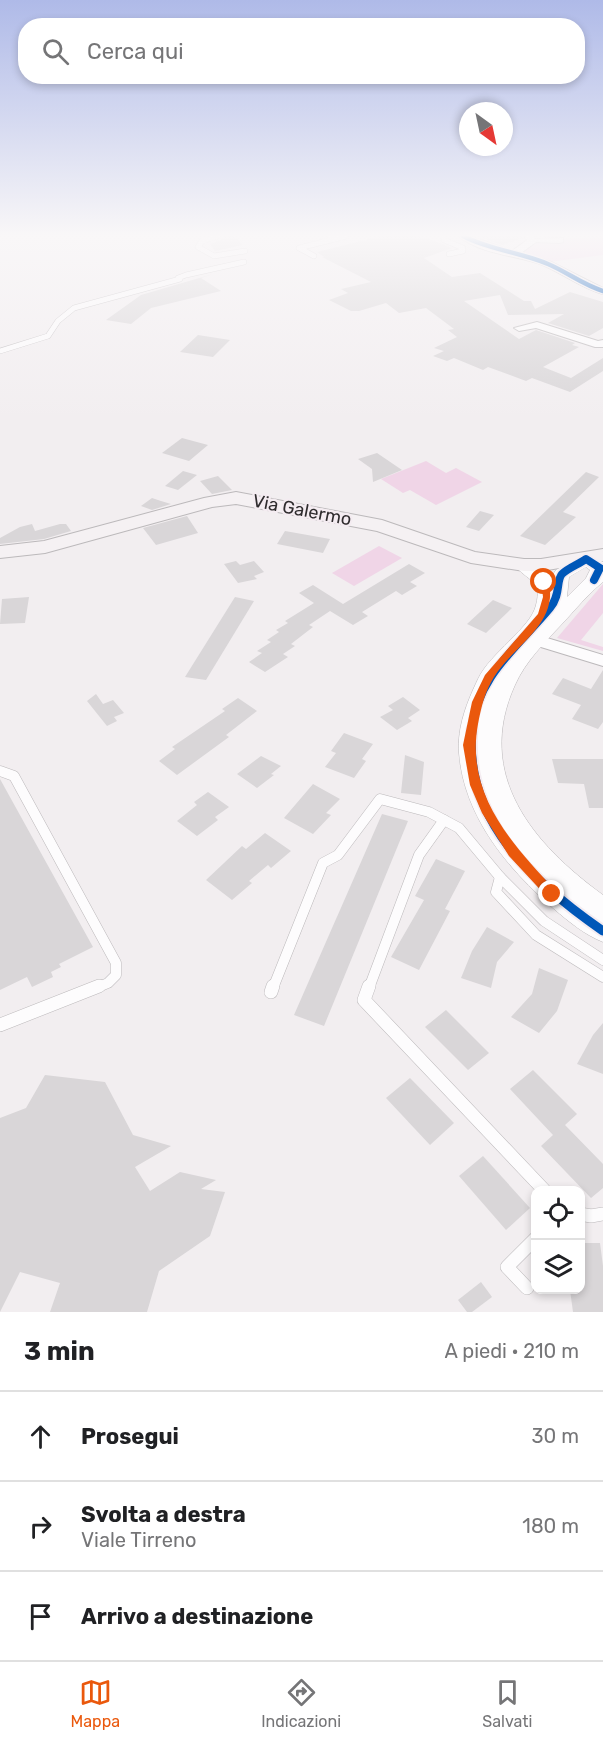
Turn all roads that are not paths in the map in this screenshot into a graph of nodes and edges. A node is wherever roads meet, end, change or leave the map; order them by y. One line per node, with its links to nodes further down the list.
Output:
1 (110, 297): 4 (lane)
2 (519, 328): 3 (street)
3 (602, 345)
4 (0, 351)
5 (0, 552): 7 (main road, Via Galermo)
6 (594, 557): 7 (main road, Via Galermo); 8 (street); 9 (street)
7 (524, 565): 9 (street)
8 (599, 576): 10 (street)
9 (542, 615): 10 (street)
10 (531, 638): 11 (street); 15 (street); 16 (street)
11 (603, 661)
12 (0, 771): 20 (lane)
13 (444, 820): 14 (lane); 19 (lane); 21 (lane)
14 (500, 877): 17 (lane); 18 (lane)
15 (603, 909)
16 (603, 931)
17 (603, 960)
18 (603, 977)
19 (271, 992)
20 (0, 1025)
21 (539, 1186)
22 (585, 1215): 23 (lane)
23 (603, 1215)
24 (534, 1240): 25 (lane)
25 (527, 1288)

